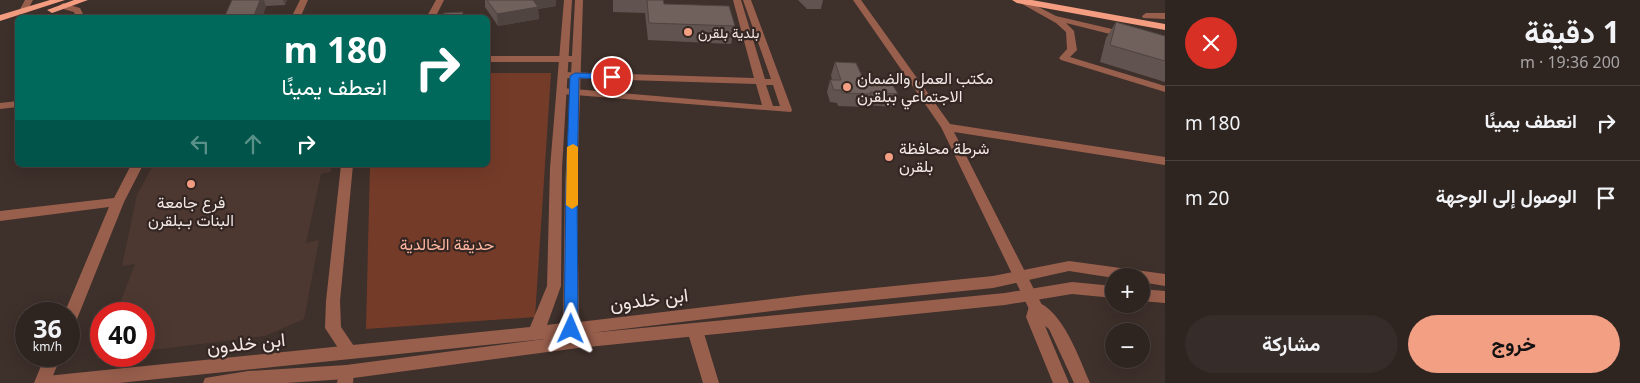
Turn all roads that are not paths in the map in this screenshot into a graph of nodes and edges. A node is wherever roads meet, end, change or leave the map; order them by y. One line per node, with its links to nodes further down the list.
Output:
1 (29, 0): 13 (street)
2 (83, 0): 12 (highway)
3 (304, 0): 15 (street)
4 (440, 0): 16 (street)
5 (568, 0): 28 (street)
6 (579, 0): 28 (street)
7 (736, 0): 30 (street)
8 (747, 0): 31 (street)
9 (857, 0): 37 (street)
10 (1018, 0): 18 (street); 25 (highway)
11 (1064, 0): 19 (highway)
12 (62, 3): 13 (highway); 14 (street)
13 (25, 14)
14 (80, 15)
15 (296, 15)
16 (432, 15)
17 (15, 16): 21 (highway)
18 (1048, 16): 26 (street); 32 (street)
19 (1146, 16): 20 (street); 22 (highway)
20 (1165, 16)
21 (0, 18)
22 (1165, 20)
23 (15, 22): 24 (highway)
24 (0, 26)
25 (1165, 27)
26 (1136, 37)
27 (490, 59): 28 (street)
28 (570, 59): 29 (street)
29 (569, 75): 30 (street); 33 (street)
30 (760, 82): 31 (street); 36 (street)
31 (777, 82): 36 (street)
32 (1165, 89)
33 (568, 91): 36 (street); 50 (street); 52 (street)
34 (15, 104): 35 (street)
35 (0, 106)
36 (768, 108)
37 (946, 127): 38 (street); 43 (street)
38 (1165, 162)
39 (137, 167): 41 (street)
40 (347, 167): 53 (street)
41 (118, 202): 42 (street); 49 (street)
42 (0, 216)
43 (1020, 277): 44 (street, ابن خلدون); 48 (street); 50 (street, ابن خلدون)
44 (1165, 280)
45 (1105, 291): 48 (street, ابن خلدون)
46 (1150, 296): 47 (street)
47 (1165, 297)
48 (1032, 301): 51 (street, ابن خلدون); 61 (street); 62 (street)
49 (76, 302)
50 (571, 329): 52 (street, ابن خلدون)
51 (695, 330): 55 (street, ابن خلدون); 60 (street)
52 (536, 333): 53 (street, ابن خلدون)
53 (350, 352): 58 (street, ابن خلدون)
54 (49, 367): 57 (street)
55 (346, 378): 56 (street, ابن خلدون)
56 (247, 380): 59 (street, ابن خلدون)
57 (42, 383)
58 (46, 383)
59 (211, 383)
60 (711, 383)
61 (1061, 383)
62 (1082, 383)

